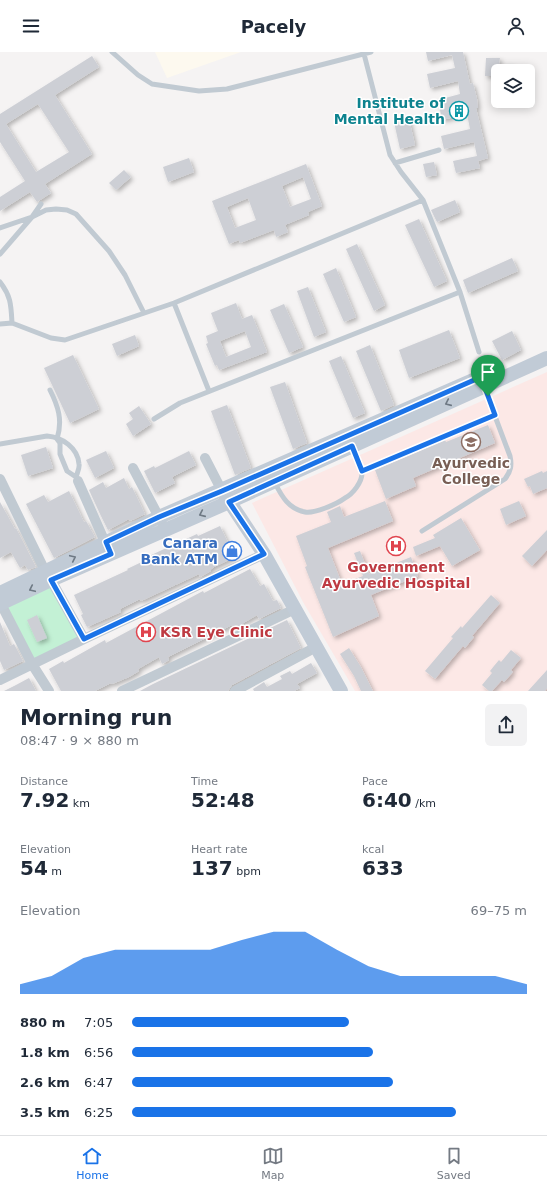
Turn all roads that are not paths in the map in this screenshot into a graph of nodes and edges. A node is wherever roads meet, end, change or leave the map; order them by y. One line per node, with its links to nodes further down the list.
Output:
1 (112, 52): 3 (lane)
2 (370, 52): 3 (lane)
3 (364, 54): 5 (lane)
4 (439, 150): 5 (lane)
5 (395, 163): 6 (lane)
6 (423, 200): 12 (lane); 13 (lane)
7 (41, 204): 8 (lane)
8 (32, 217): 9 (lane); 10 (lane); 14 (lane)
9 (0, 228)
10 (0, 254)
11 (0, 282): 15 (lane)
12 (460, 292): 18 (lane); 22 (lane)
13 (174, 303): 14 (lane); 22 (lane)
14 (144, 312): 15 (lane)
15 (12, 322): 16 (lane)
16 (0, 324)
17 (547, 348): 20 (main road)
18 (479, 352)
19 (547, 358): 20 (main road)
20 (483, 382): 23 (lane); 27 (main road, one-way to 27); 34 (main road)
21 (50, 390): 25 (lane)
22 (209, 391): 24 (lane)
23 (495, 415): 30 (lane); 37 (lane)
24 (154, 419)
25 (57, 438): 26 (lane); 31 (lane); 31 (lane)
26 (0, 444)
27 (352, 446): 30 (lane); 32 (main road)
28 (205, 458): 34 (street)
29 (133, 468): 35 (street)
30 (362, 471): 32 (lane)
31 (77, 479): 38 (street)
32 (274, 481): 34 (main road)
33 (1, 485): 40 (street)
34 (225, 496): 35 (main road); 36 (main road, one-way to 36); 39 (main road)
35 (159, 517): 36 (street); 38 (main road)
36 (165, 530): 38 (main road)
37 (422, 531)
38 (108, 548): 40 (main road)
39 (264, 554): 42 (main road); 43 (street)
40 (48, 575): 41 (main road); 43 (street)
41 (0, 600): 45 (street)
42 (295, 609): 44 (main road); 49 (street)
43 (84, 639): 45 (street)
44 (316, 647): 47 (street); 50 (main road)
45 (32, 664): 46 (street); 48 (street)
46 (0, 680)
47 (240, 690)
48 (49, 691)
49 (122, 691)
50 (341, 691)

